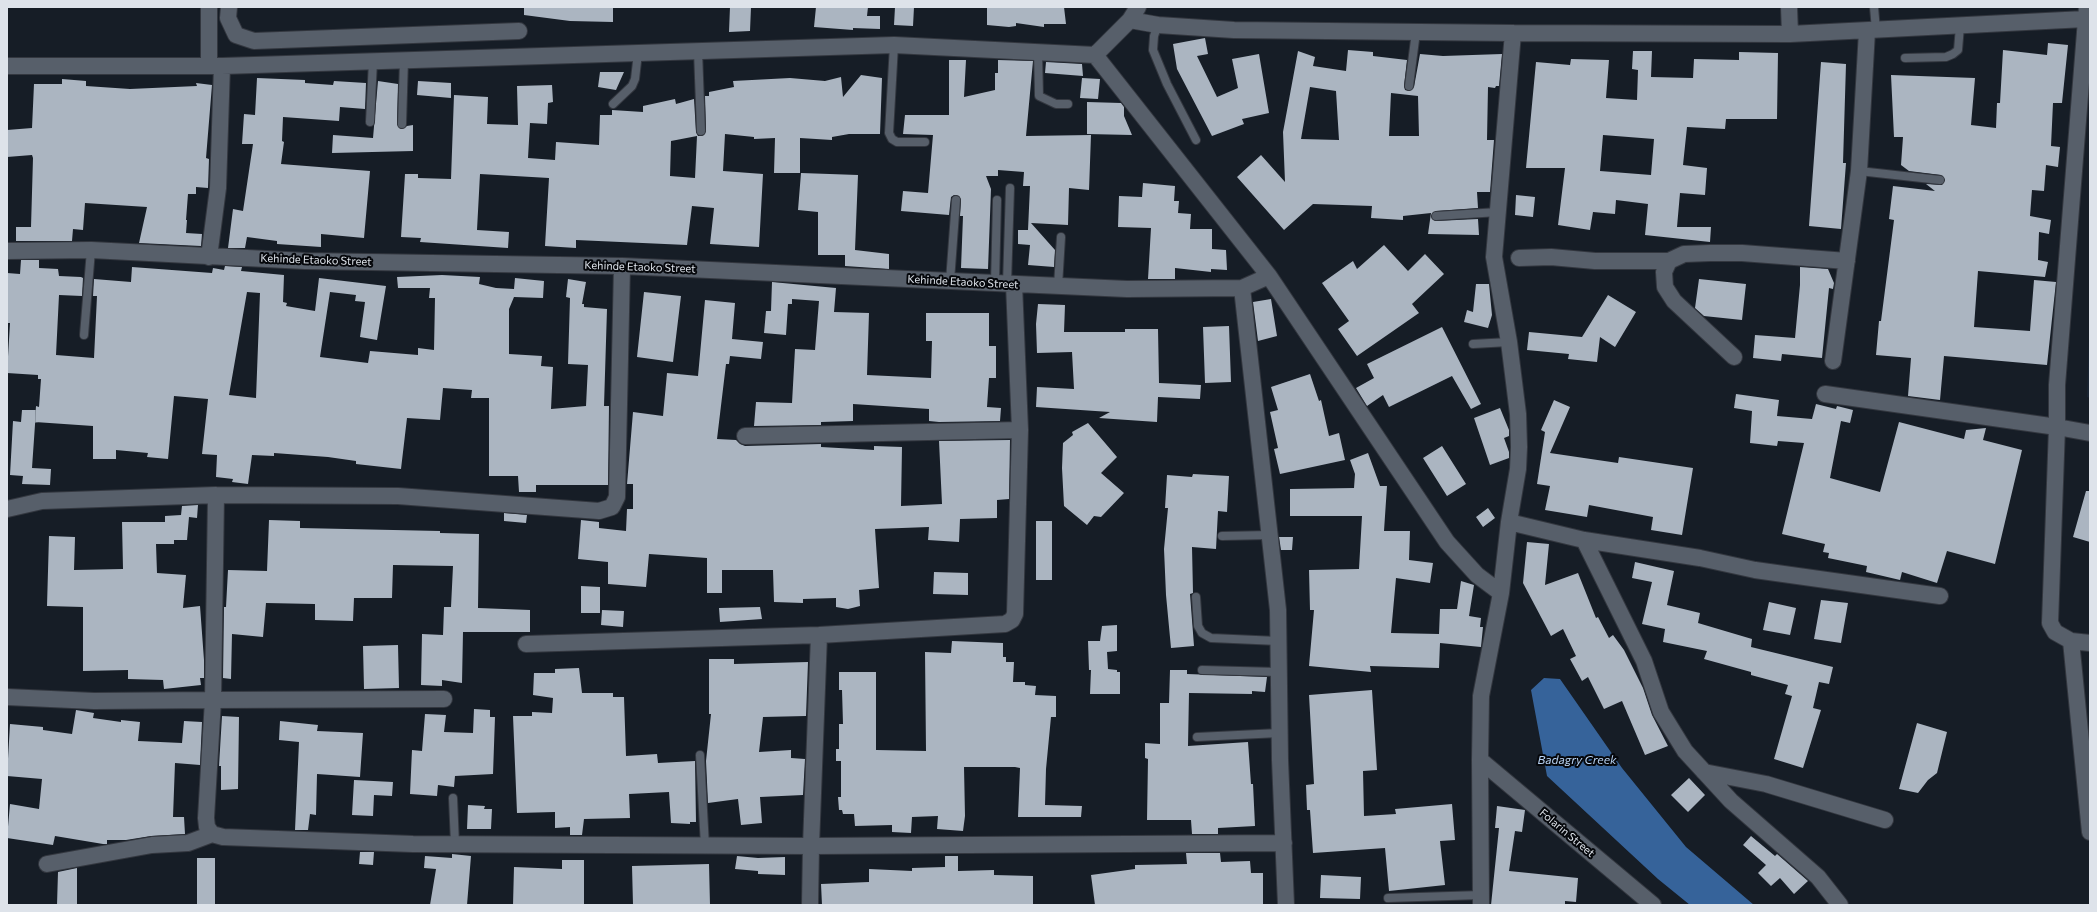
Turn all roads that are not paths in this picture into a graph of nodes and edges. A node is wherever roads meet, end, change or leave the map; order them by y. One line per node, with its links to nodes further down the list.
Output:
1 (209, 7): 22 (street)
2 (229, 7): 10 (street)
3 (1789, 7): 13 (street)
4 (1874, 7): 9 (lane)
5 (1134, 13): 7 (street); 18 (street)
6 (2086, 13): 8 (street); 58 (street)
7 (1158, 25): 11 (street); 30 (lane)
8 (1960, 26): 9 (street); 19 (lane)
9 (1872, 30): 13 (street); 32 (street)
10 (519, 31)
11 (1416, 32): 12 (street); 24 (lane)
12 (1513, 33): 13 (street); 37 (street)
13 (1790, 34)
14 (894, 45): 15 (street); 16 (street); 31 (lane)
15 (698, 51): 17 (street); 29 (lane)
16 (1038, 52): 18 (street); 26 (lane)
17 (638, 53): 20 (street); 25 (lane)
18 (1095, 55): 47 (street)
19 (1905, 58)
20 (404, 60): 21 (street); 28 (lane)
21 (373, 61): 22 (street); 27 (lane)
22 (215, 65): 23 (street); 42 (street)
23 (7, 66)
24 (1409, 86)
25 (613, 104)
26 (1068, 104)
27 (370, 122)
28 (402, 124)
29 (701, 131)
30 (1196, 140)
31 (925, 142)
32 (1859, 171): 33 (lane); 45 (street)
33 (1940, 180)
34 (1010, 188): 49 (lane)
35 (956, 200): 48 (lane)
36 (997, 200): 49 (lane)
37 (1498, 212): 38 (lane); 53 (street)
38 (1436, 216)
39 (1061, 237): 50 (lane)
40 (91, 250): 41 (street, Kehinde Etaoko Street); 42 (street, Kehinde Etaoko Street); 52 (lane)
41 (7, 251)
42 (209, 258): 46 (street, Kehinde Etaoko Street)
43 (1519, 258): 44 (street)
44 (1670, 261): 45 (street); 55 (street)
45 (1847, 261): 56 (street)
46 (622, 266): 48 (street, Kehinde Etaoko Street); 62 (street)
47 (1269, 276): 51 (street, Kehinde Etaoko Street); 68 (street)
48 (950, 281): 49 (street, Kehinde Etaoko Street)
49 (1005, 284): 50 (street, Kehinde Etaoko Street); 59 (street)
50 (1058, 286): 51 (street, Kehinde Etaoko Street)
51 (1242, 288): 65 (street)
52 (84, 335)
53 (1509, 342): 54 (lane); 64 (street)
54 (1473, 344)
55 (1734, 357)
56 (1833, 361)
57 (1824, 394): 58 (street)
58 (2057, 427): 60 (street); 72 (street)
59 (1020, 430): 61 (street); 71 (street)
60 (2090, 433)
61 (745, 436)
62 (216, 495): 63 (street); 80 (street)
63 (7, 509)
64 (1509, 522): 67 (street); 68 (street)
65 (1270, 535): 66 (lane); 73 (street)
66 (1222, 536)
67 (1584, 540): 69 (street); 85 (street)
68 (1501, 593): 84 (street)
69 (1940, 596)
70 (1196, 597): 73 (lane)
71 (819, 635): 75 (street); 93 (street)
72 (2071, 640): 74 (street); 88 (street)
73 (1278, 641): 77 (street)
74 (2090, 643)
75 (526, 644)
76 (1202, 670): 77 (lane)
77 (1278, 672): 81 (street)
78 (7, 697): 80 (street)
79 (444, 698): 80 (street)
80 (213, 700): 89 (street)
81 (1279, 732): 82 (lane); 90 (street)
82 (1198, 737)
83 (700, 755): 92 (lane)
84 (1480, 760): 96 (street); 99 (street, Folarin Street)
85 (1704, 772): 87 (street); 100 (street)
86 (452, 798): 91 (lane)
87 (1885, 820)
88 (2090, 832)
89 (212, 834): 91 (street); 94 (street)
90 (1284, 843): 93 (street); 98 (street)
91 (455, 844): 92 (street)
92 (706, 846): 93 (street)
93 (811, 846): 97 (street)
94 (47, 864)
95 (1388, 898): 96 (lane)
96 (1481, 900)
97 (810, 905)
98 (1286, 905)
99 (1654, 905)
100 (1840, 905)

